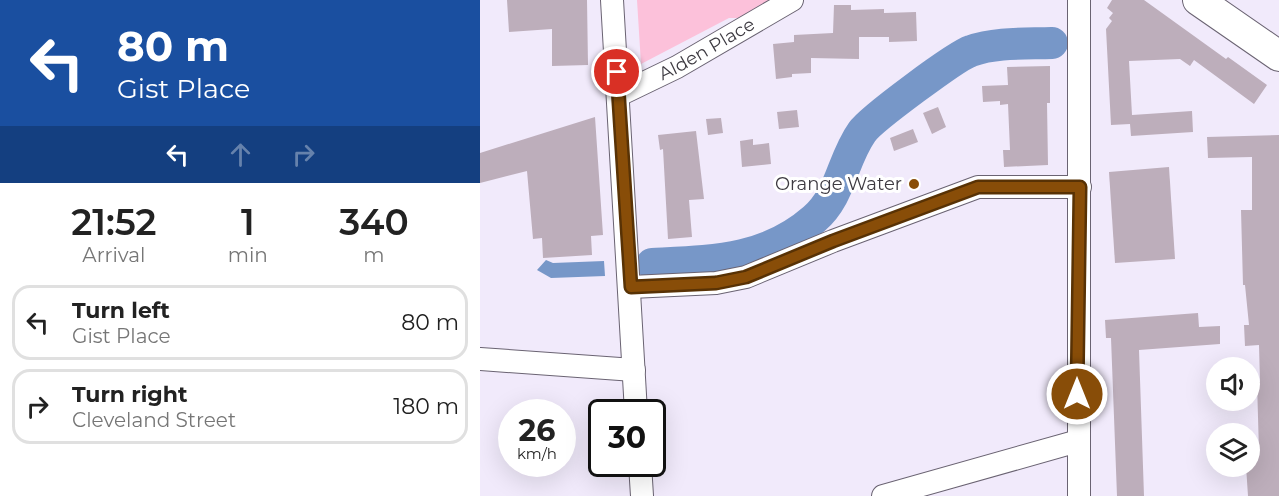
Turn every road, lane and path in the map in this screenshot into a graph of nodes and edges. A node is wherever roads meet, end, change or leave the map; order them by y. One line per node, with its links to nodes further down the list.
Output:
1 (612, 0): 6 (street)
2 (792, 0): 6 (street, Alden Place)
3 (1079, 0): 7 (street)
4 (1198, 0): 5 (main road)
5 (1279, 56)
6 (619, 95): 8 (street)
7 (1080, 187): 8 (street); 12 (street)
8 (631, 287): 10 (street)
9 (480, 359): 10 (street)
10 (634, 370): 11 (street)
11 (635, 399)
12 (1078, 441): 15 (street); 16 (street)
13 (641, 477): 14 (street)
14 (642, 496)
15 (883, 496)
16 (1079, 496)

